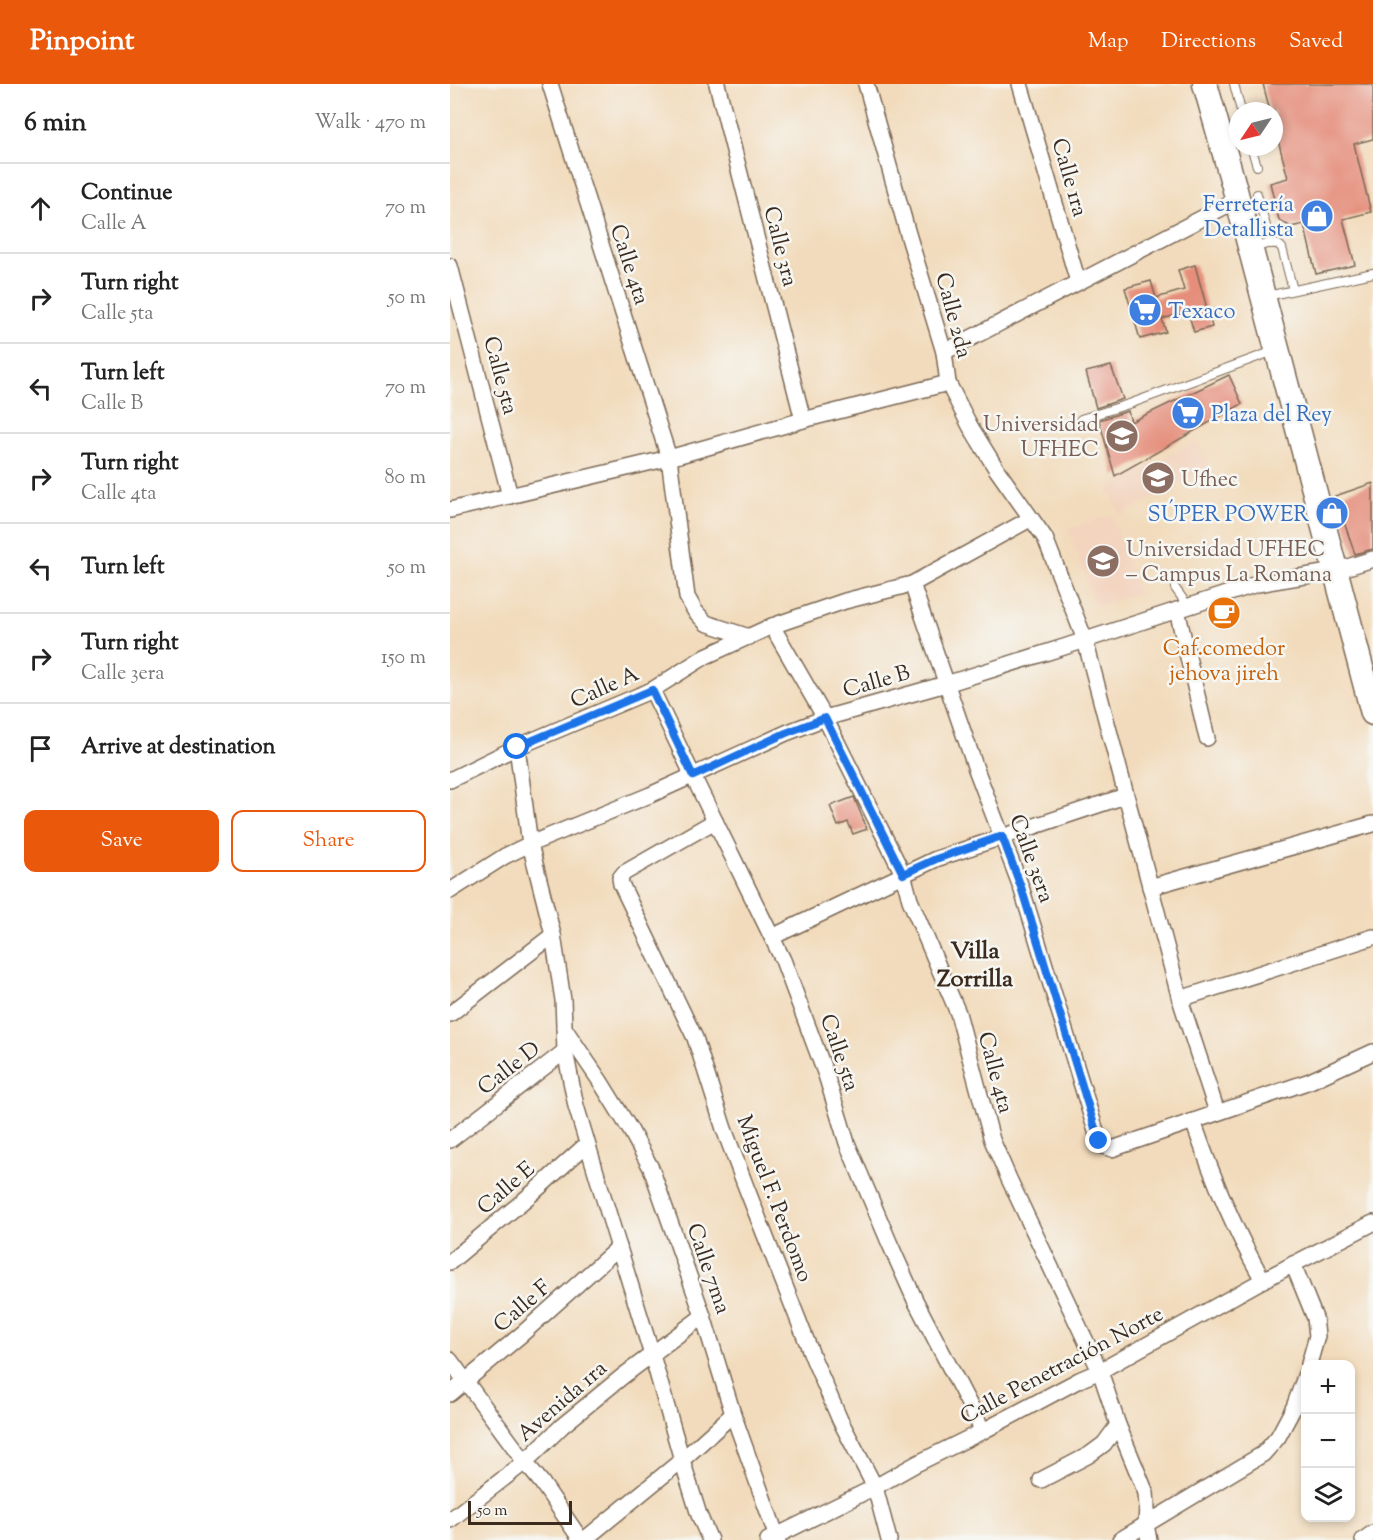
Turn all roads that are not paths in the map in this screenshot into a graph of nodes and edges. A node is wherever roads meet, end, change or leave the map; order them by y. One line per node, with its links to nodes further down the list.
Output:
1 (550, 84): 22 (street, Calle 4ta)
2 (717, 84): 21 (street, Calle 3ra)
3 (866, 84): 18 (street, Calle 2da)
4 (1020, 84): 14 (street, Calle 1ra)
5 (1205, 84): 10 (main road)
6 (1234, 84): 7 (lane)
7 (1239, 102)
8 (1254, 156): 9 (lane)
9 (1257, 166)
10 (1247, 197): 11 (main road); 14 (street)
11 (1261, 246): 15 (lane); 16 (main road)
12 (450, 266): 23 (street, Calle 5ta)
13 (1373, 273): 15 (lane)
14 (1078, 282): 18 (street)
15 (1293, 290): 16 (lane)
16 (1263, 297): 17 (main road)
17 (1277, 350): 20 (lane); 27 (main road)
18 (944, 352): 19 (street, Calle 2da)
19 (948, 383): 21 (street); 25 (street, Calle 2da)
20 (1081, 419)
21 (803, 420): 22 (street)
22 (669, 458): 23 (street); 32 (street, Calle 4ta)
23 (510, 496): 24 (street)
24 (450, 510)
25 (1030, 519): 28 (street, Calle A); 33 (street, Calle 2da)
26 (1373, 559): 27 (street, Calle B)
27 (1335, 571): 30 (street, Calle B); 36 (main road)
28 (912, 584): 31 (street, Calle A); 34 (street, Calle 3era)
29 (1175, 588): 30 (lane)
30 (1183, 608): 33 (street, Calle B); 38 (street)
31 (772, 626): 32 (street, Calle A); 37 (street, Calle 4ta)
32 (749, 637): 35 (street, Calle A)
33 (1085, 640): 34 (street, Calle B); 42 (street, Calle 2da)
34 (946, 684): 37 (street, Calle B); 45 (street, Calle 3era)
35 (652, 690): 39 (street, Calle A); 40 (street, Calle 5ta)
36 (1373, 713)
37 (825, 718): 40 (street, Calle B); 47 (street, Calle 4ta)
38 (1207, 738)
39 (517, 747): 41 (street, Calle A); 46 (street)
40 (693, 776): 43 (street, Calle 5ta); 46 (street, Calle B)
41 (450, 780)
42 (1125, 796): 45 (street); 48 (street, Calle 2da)
43 (715, 821): 51 (street, Calle 5ta); 81 (street, Miguel F. Perdomo)
44 (1373, 824): 48 (street)
45 (1002, 836): 47 (street); 59 (street, Calle 3era)
46 (531, 844): 49 (street, Calle B); 50 (street)
47 (903, 874): 51 (street); 71 (street, Calle 4ta)
48 (1150, 887): 53 (street, Calle 2da)
49 (450, 891)
50 (553, 935): 54 (street); 55 (street)
51 (772, 937): 77 (street, Calle 5ta)
52 (1373, 938): 53 (street)
53 (1180, 999): 58 (street, Calle 2da)
54 (450, 1014)
55 (563, 1028): 56 (street); 67 (street, Calle 7ma)
56 (565, 1051): 60 (street, Calle D); 61 (street)
57 (1373, 1052): 58 (street)
58 (1217, 1112): 59 (street)
59 (1193, 1121): 66 (street)
60 (450, 1140)
61 (587, 1144): 63 (street); 64 (street, Calle E)
62 (1373, 1223): 65 (street, Calle Penetración Norte)
63 (619, 1247): 68 (street); 72 (street, Calle F)
64 (450, 1262)
65 (1293, 1264): 66 (street, Calle Penetración Norte); 70 (street)
66 (1263, 1281): 71 (street, Calle Penetración Norte)
67 (703, 1316): 68 (street, Avenida 1ra); 75 (street, Calle 7ma)
68 (652, 1355): 78 (street); 79 (street, Avenida 1ra)
69 (450, 1360): 72 (street)
70 (1310, 1360)
71 (1100, 1371): 76 (street, Calle 4ta); 77 (street, Calle Penetración Norte)
72 (467, 1381): 74 (street, Calle F); 79 (street)
73 (1301, 1386): 83 (street)
74 (450, 1394)
75 (733, 1414): 78 (street); 85 (street, Calle 7ma)
76 (1118, 1425): 80 (street); 83 (street, Calle 4ta)
77 (983, 1431): 81 (street, Calle Penetración Norte)
78 (682, 1460): 86 (street); 87 (street)
79 (525, 1462): 82 (street, Avenida 1ra); 86 (street)
80 (1041, 1480)
81 (875, 1487): 85 (street, Calle Penetración Norte); 88 (street, Miguel F. Perdomo)
82 (450, 1520)
83 (1148, 1532): 89 (street)
84 (1373, 1533): 90 (street)
85 (774, 1539)
86 (583, 1540)
87 (710, 1540)
88 (889, 1540)
89 (1119, 1540)
90 (1363, 1540)

